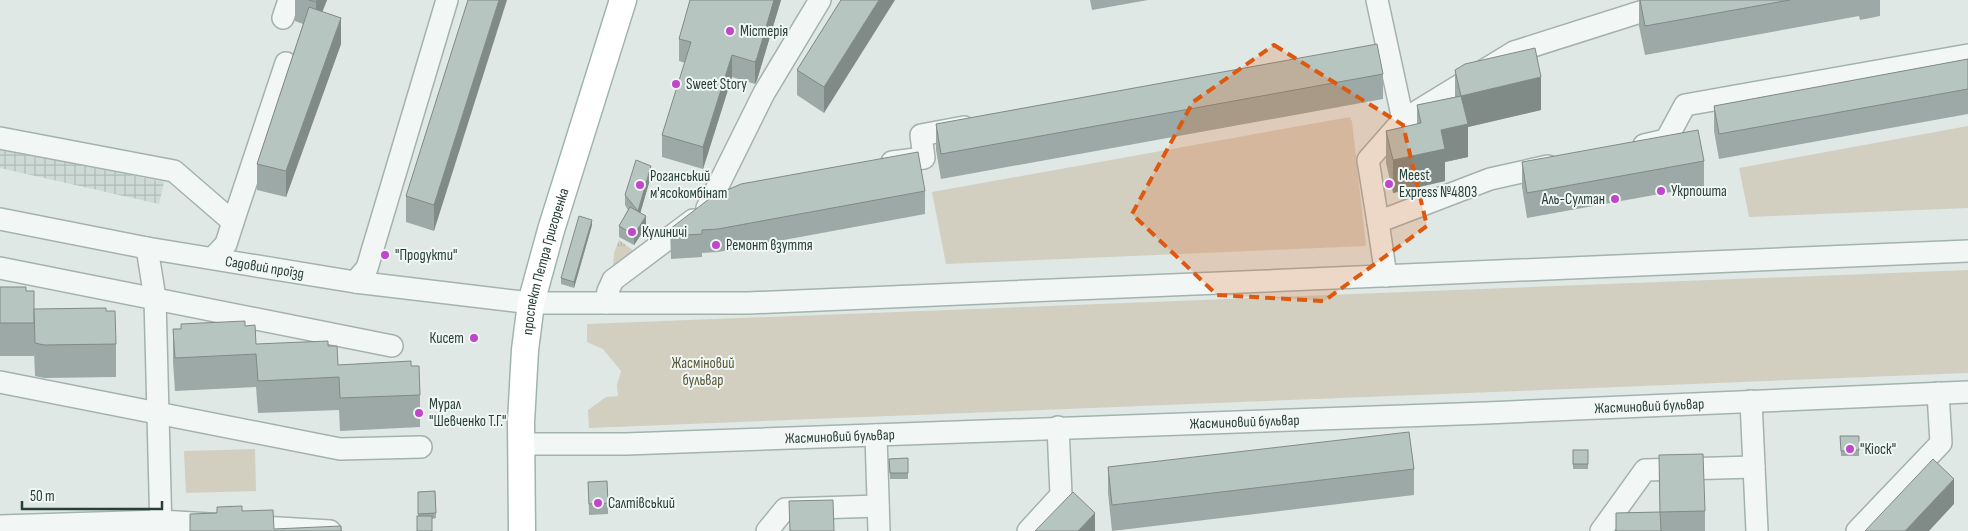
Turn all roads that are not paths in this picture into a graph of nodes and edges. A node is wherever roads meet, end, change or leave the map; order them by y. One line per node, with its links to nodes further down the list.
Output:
1 (447, 0): 24 (street)
2 (623, 0): 27 (main road, проспект Петра Григоренка)
3 (820, 0): 15 (street)
4 (1377, 0): 8 (street)
5 (1670, 1): 8 (street)
6 (1968, 55): 11 (street)
7 (286, 63): 17 (street)
8 (1403, 120): 18 (street)
9 (987, 123): 13 (street)
10 (0, 138): 17 (street)
11 (1624, 149)
12 (1567, 162): 18 (street)
13 (877, 165)
14 (732, 198): 15 (street)
15 (707, 208): 26 (street)
16 (0, 219): 19 (street, Садовий проїзд)
17 (233, 222): 21 (street)
18 (1378, 222): 23 (street)
19 (147, 248): 21 (street, Садовий проїзд); 25 (street)
20 (1968, 251): 23 (street)
21 (214, 258): 24 (street, Садовий проїзд)
22 (0, 268): 25 (street)
23 (1386, 276): 26 (street)
24 (355, 282): 27 (street, Садовий проїзд)
25 (155, 298): 28 (street); 33 (street)
26 (606, 302): 27 (street)
27 (531, 303): 36 (main road, проспект Петра Григоренка)
28 (392, 346)
29 (0, 382): 33 (street)
30 (1968, 392): 31 (street, Жасминовий бульвар)
31 (1938, 393): 32 (street, Жасминовий бульвар); 50 (street)
32 (1751, 401): 34 (street, Жасминовий бульвар); 38 (street)
33 (157, 414): 37 (street); 41 (street)
34 (1058, 427): 35 (street, Жасминовий бульвар); 47 (street)
35 (876, 435): 36 (street, Жасминовий бульвар); 39 (street)
36 (521, 444): 44 (main road, проспект Петра Григоренка)
37 (421, 448)
38 (1754, 468): 48 (street); 49 (street)
39 (878, 506): 45 (street); 46 (street)
40 (0, 526): 42 (street)
41 (160, 526): 42 (street); 43 (street)
42 (41, 528)
43 (330, 531)
44 (522, 531)
45 (767, 531)
46 (879, 531)
47 (1028, 531)
48 (1601, 531)
49 (1757, 531)
50 (1857, 531)

